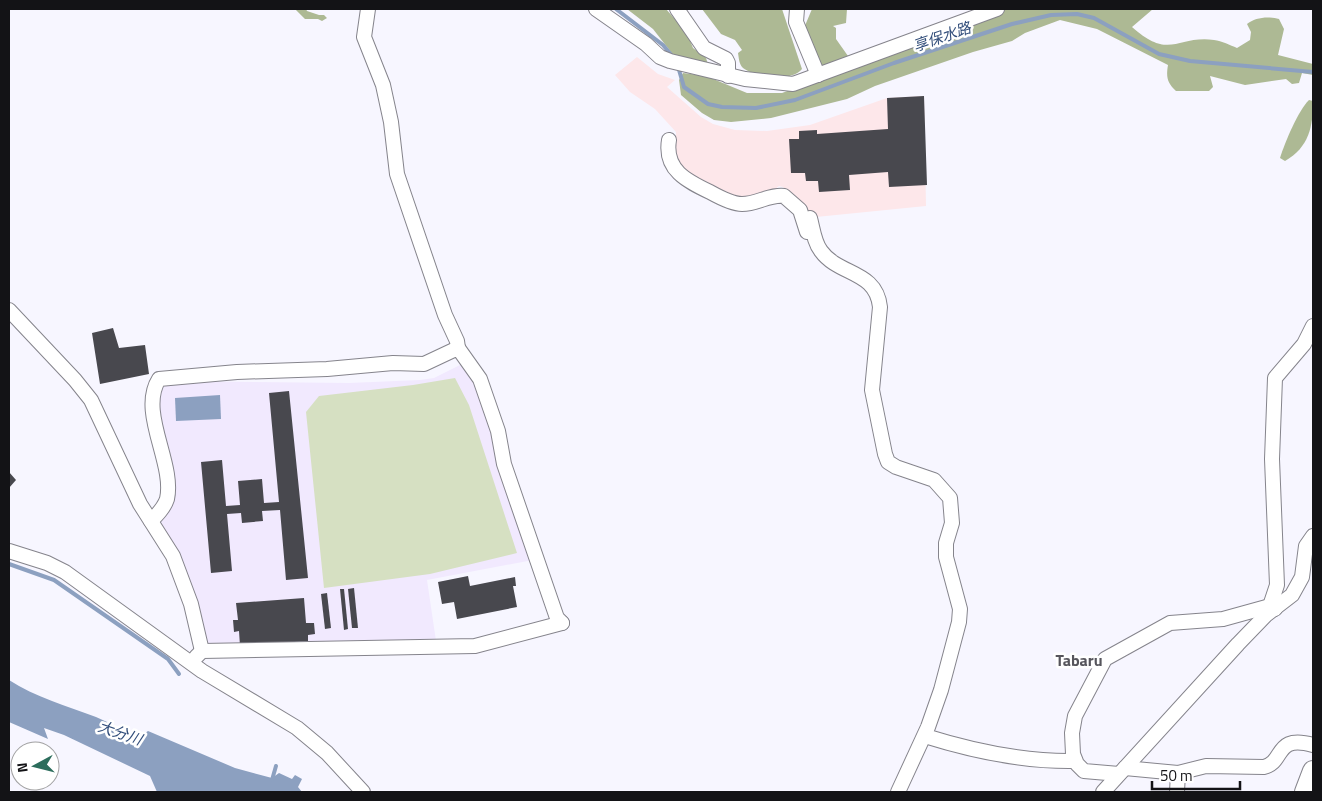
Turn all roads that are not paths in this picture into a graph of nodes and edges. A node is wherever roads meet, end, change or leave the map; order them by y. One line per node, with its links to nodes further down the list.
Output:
1 (368, 9): 13 (street)
2 (596, 9): 7 (street)
3 (677, 9): 7 (street)
4 (797, 9): 6 (street)
5 (997, 9): 6 (street)
6 (818, 75): 7 (street)
7 (728, 76)
8 (669, 140): 10 (street)
9 (810, 218): 10 (street)
10 (833, 264): 20 (street)
11 (9, 310): 14 (street)
12 (1313, 326): 17 (street)
13 (458, 348): 14 (street); 18 (street)
14 (151, 521): 18 (street)
15 (1313, 536): 17 (street)
16 (12, 549): 19 (street)
17 (1273, 607): 22 (street); 23 (street)
18 (202, 651): 19 (street)
19 (191, 663): 26 (street)
20 (924, 736): 22 (street); 27 (street)
21 (1313, 745): 25 (street)
22 (1075, 761): 23 (street)
23 (1122, 771): 25 (street); 28 (street)
24 (1313, 771): 30 (highway)
25 (1178, 773): 29 (street)
26 (363, 792)
27 (898, 792)
28 (1103, 792)
29 (1177, 792)
30 (1305, 792)

